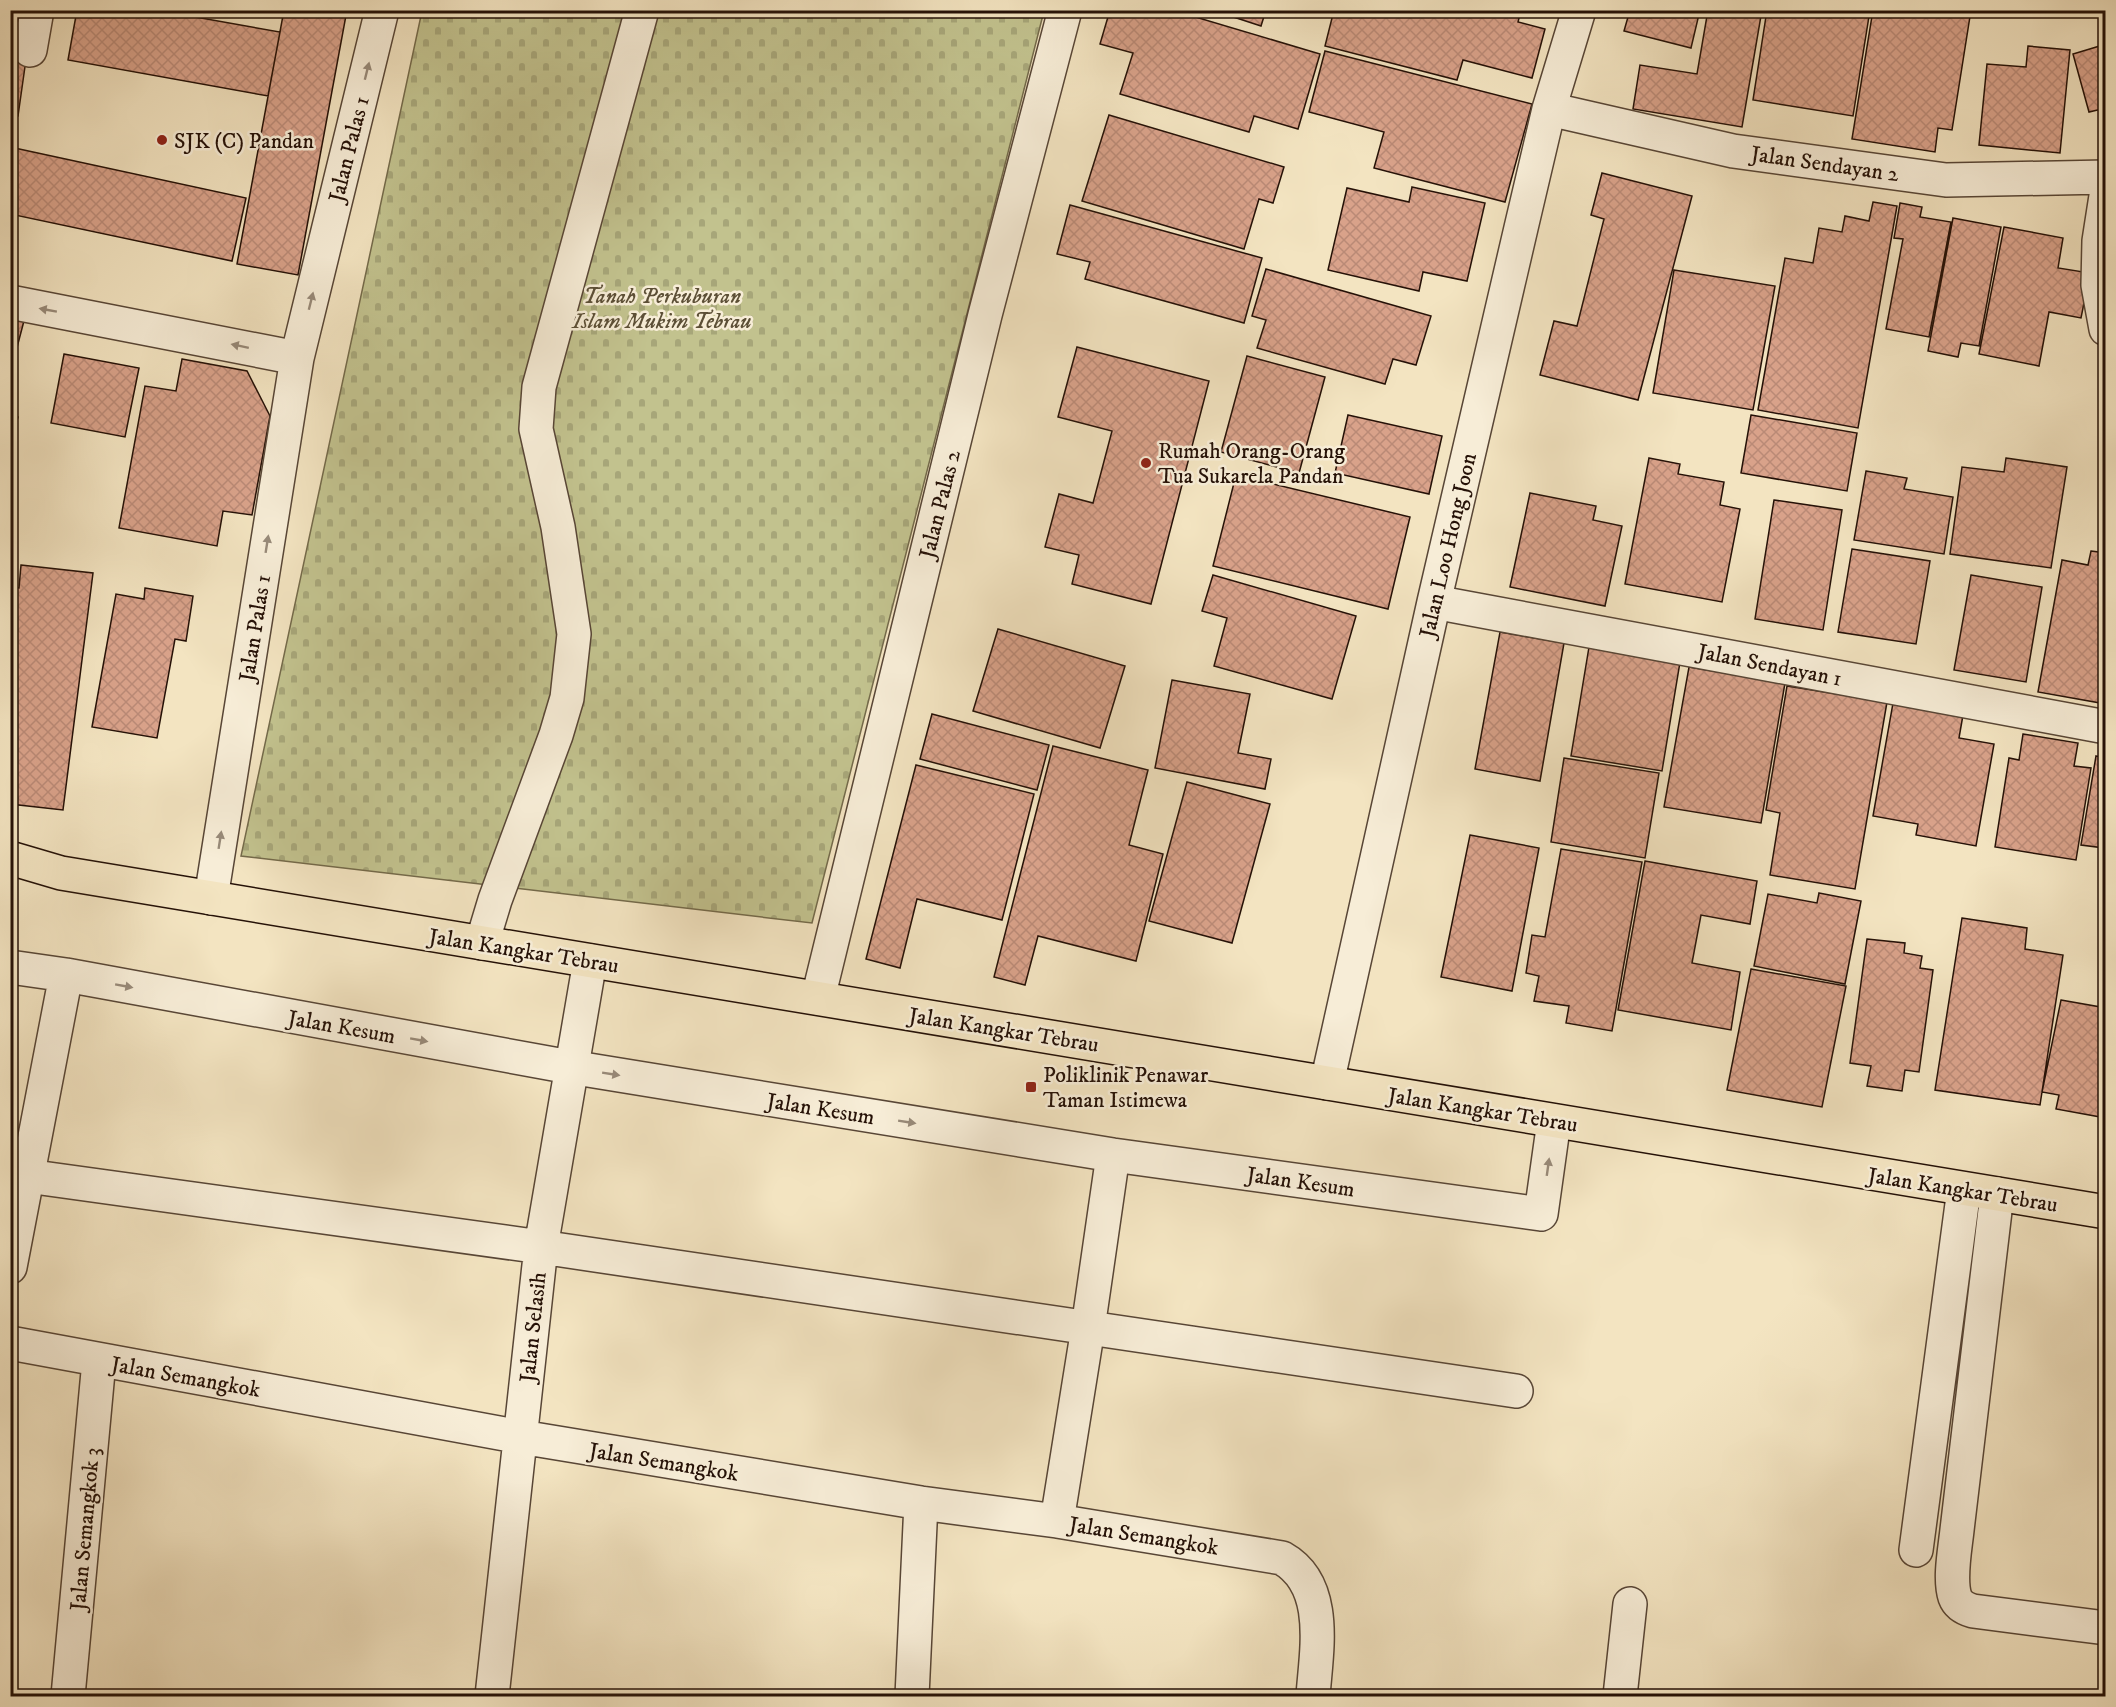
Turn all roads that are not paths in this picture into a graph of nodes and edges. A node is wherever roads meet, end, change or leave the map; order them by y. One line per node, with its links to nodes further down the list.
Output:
1 (37, 10): 6 (street)
2 (382, 10): 12 (street, Jalan Palas 1, one-way to 2)
3 (642, 10): 19 (street)
4 (1065, 10): 23 (street, Jalan Palas 2)
5 (1579, 10): 7 (street, Jalan Loo Hong Joon)
6 (30, 50)
7 (1549, 109): 8 (street, Jalan Sendayan 2); 13 (street, Jalan Loo Hong Joon)
8 (2106, 177)
9 (2106, 196): 11 (street)
10 (10, 302): 12 (street, one-way to 10)
11 (2106, 329)
12 (297, 358): 18 (street, Jalan Palas 1, one-way to 12)
13 (1434, 602): 14 (street, Jalan Sendayan 1); 25 (street, Jalan Loo Hong Joon)
14 (2106, 727)
15 (10, 858): 17 (main road, Jalan Kangkar Tebrau)
16 (10, 873): 17 (main road)
17 (61, 873): 18 (main road, Jalan Kangkar Tebrau)
18 (211, 898): 19 (main road, Jalan Kangkar Tebrau)
19 (482, 943): 20 (main road, Jalan Kangkar Tebrau)
20 (590, 961): 23 (main road, Jalan Kangkar Tebrau); 24 (street, Jalan Selasih)
21 (10, 967): 22 (street, Jalan Kesum)
22 (66, 975): 24 (street, Jalan Kesum, one-way to 24); 28 (street)
23 (819, 998): 25 (main road, Jalan Kangkar Tebrau)
24 (570, 1067): 27 (street, Jalan Kesum, one-way to 27); 32 (street, Jalan Selasih)
25 (1327, 1083): 26 (main road, Jalan Kangkar Tebrau)
26 (1554, 1120): 27 (street, Jalan Kesum, one-way to 26); 29 (main road, Jalan Kangkar Tebrau)
27 (1113, 1155): 34 (street)
28 (27, 1176): 32 (street); 33 (street)
29 (1964, 1189): 30 (main road, Jalan Kangkar Tebrau); 41 (street)
30 (1997, 1194): 31 (main road, Jalan Kangkar Tebrau); 43 (street)
31 (2106, 1212)
32 (541, 1247): 34 (street); 38 (street, Jalan Selasih)
33 (10, 1267)
34 (1088, 1328): 37 (street); 40 (street)
35 (10, 1343): 36 (street, Jalan Semangkok)
36 (99, 1361): 38 (street, Jalan Semangkok); 44 (street, Jalan Semangkok 3)
37 (1516, 1392)
38 (521, 1437): 39 (street, Jalan Semangkok); 45 (street, Jalan Selasih)
39 (921, 1503): 40 (street, Jalan Semangkok); 46 (street)
40 (1057, 1521): 47 (street, Jalan Semangkok)
41 (1916, 1550)
42 (1630, 1604): 48 (street)
43 (2106, 1628)
44 (68, 1696)
45 (492, 1696)
46 (912, 1696)
47 (1313, 1696)
48 (1620, 1696)

